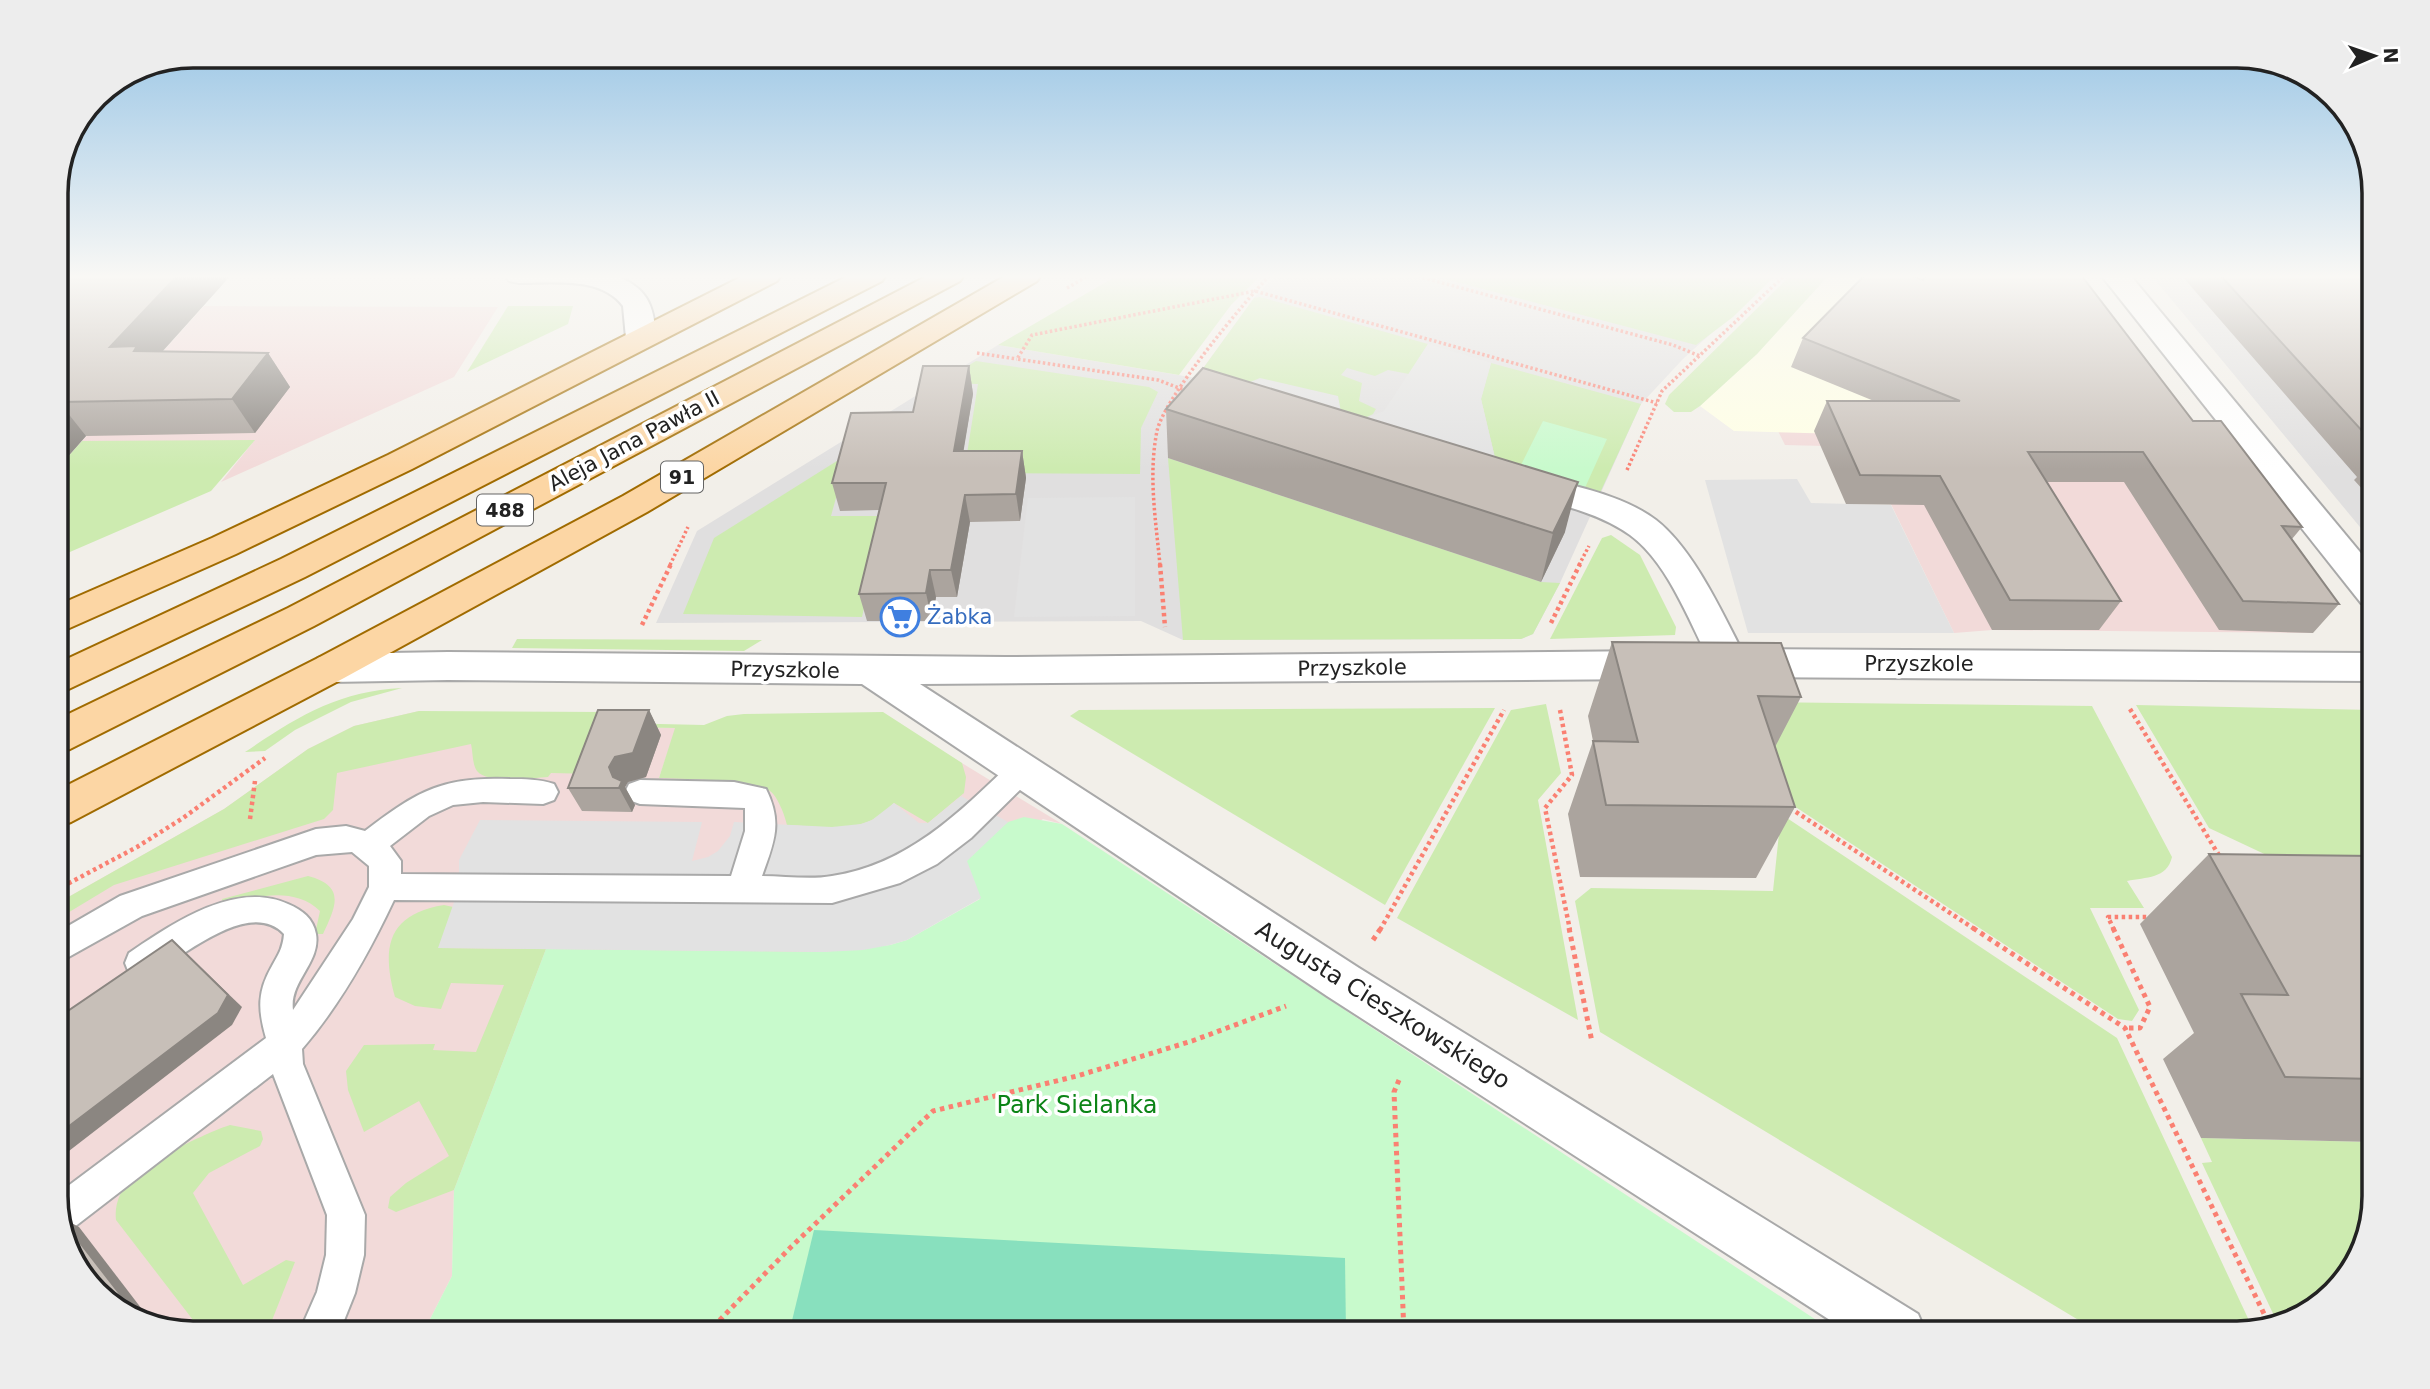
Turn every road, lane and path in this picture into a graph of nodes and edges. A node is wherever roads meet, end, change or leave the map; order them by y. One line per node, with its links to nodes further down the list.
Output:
1 (637, 340): 19 (main road)
2 (744, 340): 26 (main road, Aleja Jana Pawła II / 488)
3 (827, 340): 29 (main road, Aleja Jana Pawła II / 488)
4 (916, 340): 24 (main road, 91)
5 (1029, 340): 12 (path)
6 (1219, 340): 13 (path)
7 (1430, 340): 15 (path)
8 (1653, 340): 11 (path)
9 (2168, 340): 18 (street)
10 (972, 352): 12 (path)
11 (1700, 356)
12 (1017, 359): 13 (path)
13 (1182, 390): 14 (path); 21 (path)
14 (1195, 394)
15 (1657, 403)
16 (1490, 473): 22 (street)
17 (688, 527): 20 (path)
18 (2361, 578)
19 (69, 615)
20 (639, 632)
21 (1166, 632)
22 (1730, 663): 23 (street, Przyszkole); 25 (street, Przyszkole)
23 (2361, 667)
24 (331, 668): 25 (street, Przyszkole); 34 (main road)
25 (871, 671): 30 (street, Augusta Cieszkowskiego)
26 (69, 675)
27 (2125, 700): 36 (path)
28 (1560, 709): 45 (path)
29 (69, 732)
30 (1021, 771): 38 (lane); 41 (street, Augusta Cieszkowskiego)
31 (543, 792): 35 (lane)
32 (640, 792): 38 (lane)
33 (1779, 801): 43 (path)
34 (69, 803)
35 (369, 845): 37 (lane); 40 (lane)
36 (2228, 863)
37 (385, 887): 38 (lane); 46 (lane)
38 (743, 889)
39 (2163, 918): 43 (path)
40 (69, 948)
41 (1343, 982): 44 (street, Augusta Cieszkowskiego); 50 (path)
42 (112, 983): 46 (lane)
43 (2125, 1028): 48 (path)
44 (1423, 1030): 51 (path); 52 (street, Augusta Cieszkowskiego)
45 (1592, 1042)
46 (285, 1044): 47 (lane); 49 (lane)
47 (69, 1208)
48 (2266, 1317)
49 (324, 1321)
50 (719, 1321)
51 (1404, 1321)
52 (1880, 1321)

